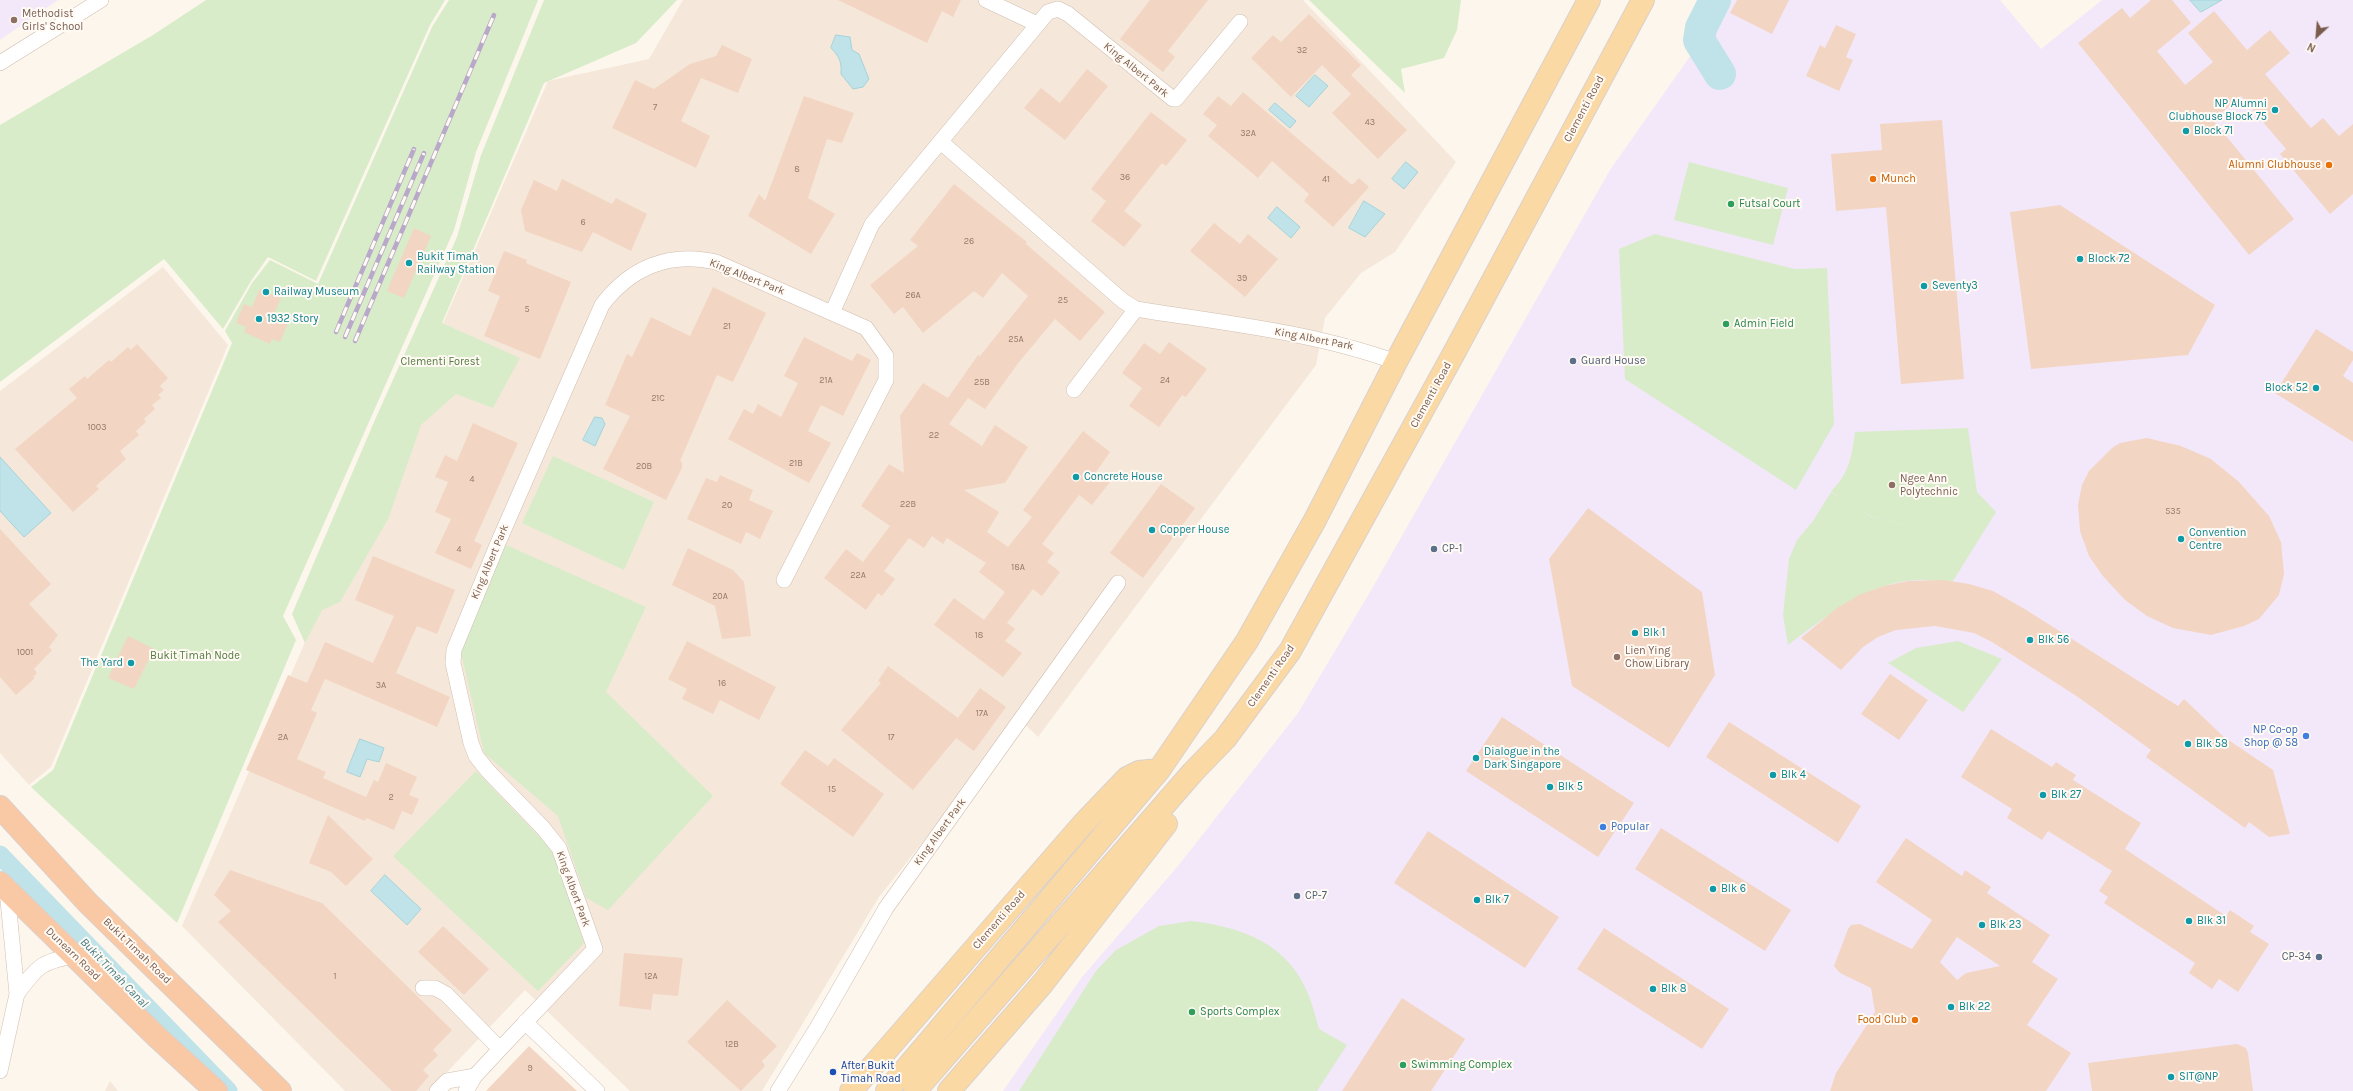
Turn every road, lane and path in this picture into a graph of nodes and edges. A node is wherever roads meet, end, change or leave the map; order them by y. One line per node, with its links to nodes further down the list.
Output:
1 (101, 0): 7 (street)
2 (986, 0): 6 (street)
3 (1589, 0): 11 (main road, Clementi Road)
4 (1642, 0): 16 (main road, Clementi Road)
5 (1240, 22): 6 (street, King Albert Park)
6 (1037, 24): 8 (street, King Albert Park)
7 (0, 63)
8 (941, 142): 9 (street, King Albert Park); 10 (street, King Albert Park)
9 (1136, 309): 11 (street, King Albert Park); 12 (street)
10 (832, 313): 13 (street, King Albert Park); 22 (street, King Albert Park)
11 (1396, 362): 15 (main road, Clementi Road)
12 (1074, 390)
13 (784, 580)
14 (1118, 583): 32 (street, King Albert Park)
15 (1159, 770): 24 (main road, Clementi Road); 33 (main road, Clementi Road)
16 (1193, 772): 24 (main road, Clementi Road); 36 (main road)
17 (0, 807): 28 (highway, Bukit Timah Road)
18 (3, 887): 19 (highway, Dunearn Road); 21 (street)
19 (75, 956): 21 (street); 27 (highway, Dunearn Road)
20 (423, 988): 23 (street)
21 (17, 994): 25 (street)
22 (525, 1022): 23 (street, King Albert Park); 31 (street)
23 (500, 1049): 26 (street, King Albert Park)
24 (920, 1070): 34 (main road, Clementi Road); 35 (main road, Clementi Road)
25 (0, 1071)
26 (475, 1076): 29 (street); 30 (street, King Albert Park)
27 (216, 1091)
28 (280, 1091)
29 (437, 1091)
30 (466, 1091)
31 (597, 1091)
32 (778, 1091)
33 (851, 1091)
34 (887, 1091)
35 (915, 1091)
36 (949, 1091)

